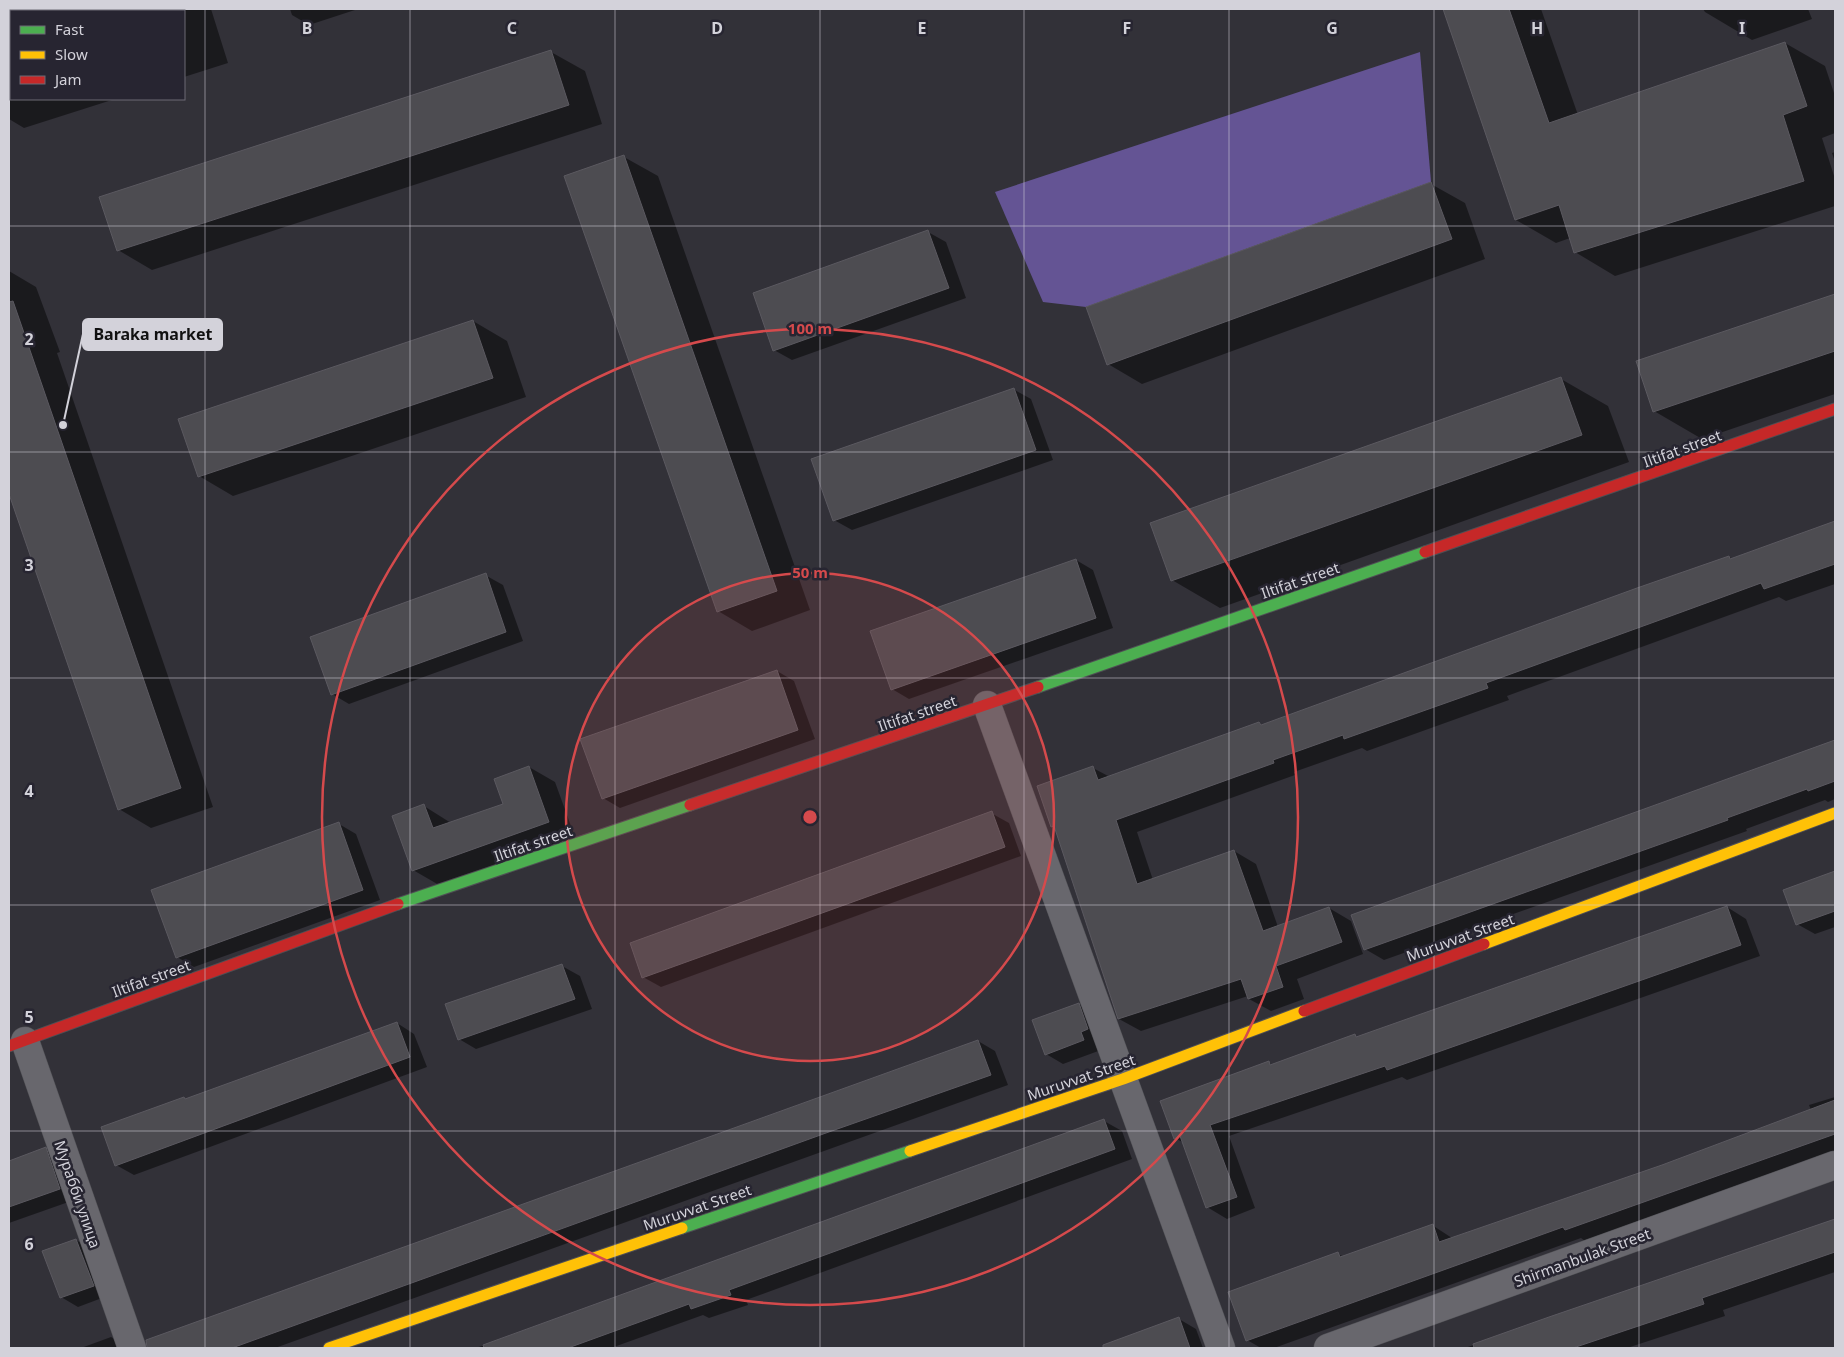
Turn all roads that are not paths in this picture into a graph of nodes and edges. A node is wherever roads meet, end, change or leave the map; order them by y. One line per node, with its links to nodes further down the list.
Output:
1 (1835, 409): 2 (street, Iltifаt street)
2 (987, 705): 4 (street, Iltifаt street); 5 (street)
3 (1835, 813): 5 (street, Muruvvat Street)
4 (17, 1044): 7 (street, Мурабби улица)
5 (1123, 1079): 8 (street, Muruvvat Street); 9 (street)
6 (1835, 1165): 10 (street, Shirmаnbulak Street)
7 (132, 1348)
8 (329, 1348)
9 (1221, 1348)
10 (1328, 1348)

